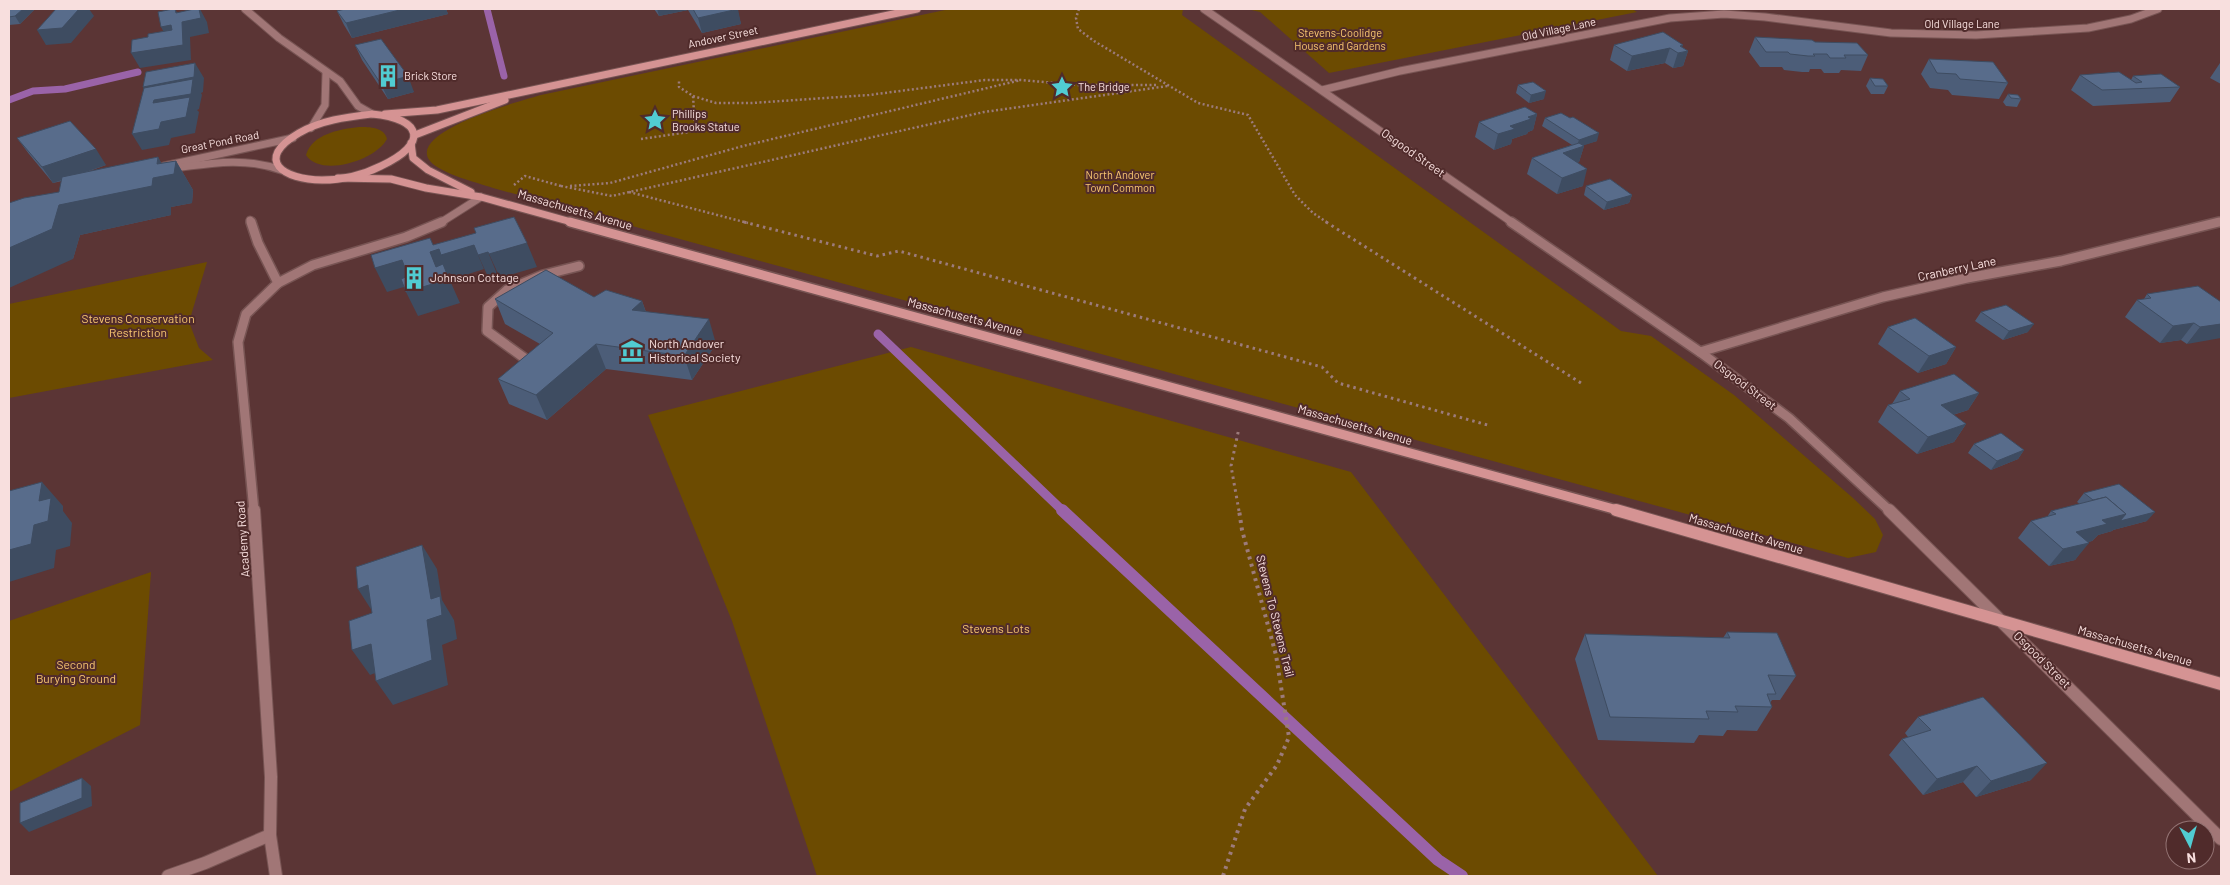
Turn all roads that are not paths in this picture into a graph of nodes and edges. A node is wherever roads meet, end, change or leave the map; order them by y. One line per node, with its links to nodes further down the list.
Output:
1 (245, 9): 5 (street)
2 (917, 9): 6 (main road, Andover Street)
3 (1204, 9): 7 (street, Osgood Street)
4 (2158, 9): 7 (street, Old Village Lane)
5 (326, 73): 8 (street); 10 (street)
6 (534, 89): 9 (main road, Andover Street); 12 (main road, Andover Street)
7 (1322, 90): 20 (street, Osgood Street)
8 (372, 114): 9 (main road, Andover Street); 10 (main road, Andover Street)
9 (385, 114): 12 (main road)
10 (311, 128): 11 (main road, Andover Street)
11 (293, 138): 13 (main road, Andover Street); 13 (street, Great Pond Road)
12 (413, 139): 14 (main road); 15 (main road, Massachusetts Avenue)
13 (281, 170): 14 (main road)
14 (338, 178): 15 (main road, Massachusetts Avenue)
15 (481, 197): 19 (street, Academy Road); 22 (main road, Massachusetts Avenue)
16 (250, 220): 19 (street)
17 (2221, 221): 20 (street, Cranberry Lane)
18 (579, 266): 21 (street)
19 (278, 283): 24 (street, Academy Road)
20 (1700, 352): 22 (street, Osgood Street)
21 (535, 366)
22 (2000, 619): 23 (main road, Massachusetts Avenue); 25 (street, Osgood Street)
23 (2221, 684)
24 (270, 835): 26 (street); 27 (street, Academy Road)
25 (2221, 840)
26 (168, 876)
27 (276, 876)

